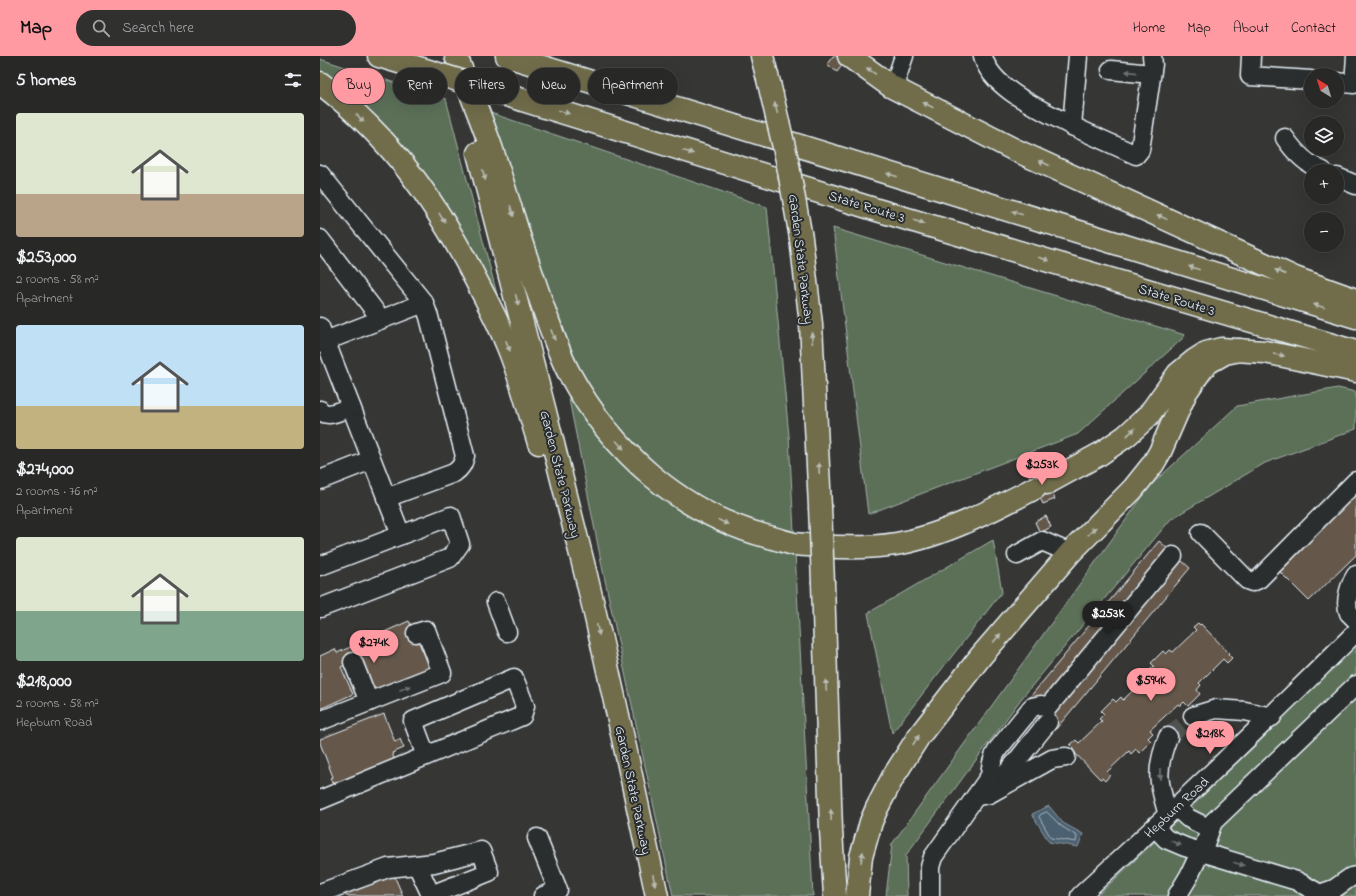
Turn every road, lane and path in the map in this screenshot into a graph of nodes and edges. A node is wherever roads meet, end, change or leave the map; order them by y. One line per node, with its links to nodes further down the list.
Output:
1 (379, 56): 31 (highway, State Route 3, one-way to 31, bridge)
2 (451, 56): 47 (highway, Garden State Parkway, one-way to 47)
3 (456, 56): 30 (highway, one-way to 30)
4 (849, 56): 17 (highway, one-way to 4)
5 (904, 56): 17 (street)
6 (983, 56): 18 (street)
7 (1078, 56): 18 (street)
8 (1252, 56): 14 (street)
9 (1356, 56): 16 (street)
10 (511, 57): 27 (highway, one-way to 10)
11 (764, 65): 77 (highway, Garden State Parkway, one-way to 11, bridge)
12 (1152, 65): 13 (street, one-way to 13); 18 (street)
13 (1111, 70)
14 (1304, 80)
15 (320, 83): 47 (highway, one-way to 47)
16 (1346, 83)
17 (898, 90): 25 (highway, one-way to 17)
18 (1072, 126)
19 (1285, 138): 20 (street)
20 (1311, 164)
21 (320, 174): 26 (street)
22 (1344, 180): 23 (street)
23 (1356, 185)
24 (320, 239): 28 (street)
25 (1356, 300)
26 (424, 303): 28 (street); 38 (street)
27 (1356, 317)
28 (381, 319): 29 (street)
29 (322, 337): 33 (street)
30 (1240, 350): 32 (highway, one-way to 32); 41 (highway, one-way to 30)
31 (1356, 352)
32 (1356, 371)
33 (351, 406): 34 (street); 35 (street)
34 (320, 410)
35 (371, 460): 36 (street); 38 (street)
36 (320, 480)
37 (1356, 481): 39 (street)
38 (386, 498): 40 (street)
39 (1201, 533)
40 (401, 535): 44 (street); 48 (street)
41 (1070, 553): 42 (street); 78 (highway, one-way to 41)
42 (1017, 555)
43 (1173, 556): 62 (street)
44 (320, 566)
45 (1356, 575): 49 (street)
46 (496, 602): 51 (street)
47 (592, 603): 76 (highway, Garden State Parkway, one-way to 76)
48 (320, 608)
49 (1356, 620)
50 (421, 632): 55 (street, one-way to 50)
51 (507, 632)
52 (1356, 632): 57 (street, Hepburn Road)
53 (353, 662): 55 (street)
54 (1356, 685): 67 (street)
55 (368, 702): 58 (street)
56 (1193, 716): 57 (street)
57 (1272, 716): 65 (street, Hepburn Road)
58 (320, 721)
59 (1168, 737): 65 (street, one-way to 65)
60 (426, 756): 60 (street); 64 (street)
61 (1066, 757): 63 (street)
62 (990, 776): 63 (street); 63 (street)
63 (982, 795): 79 (street)
64 (320, 800)
65 (1172, 811): 66 (street, Hepburn Road); 67 (street)
66 (1155, 827): 69 (street, one-way to 69); 80 (street, Hepburn Road)
67 (1210, 829): 69 (street)
68 (537, 838): 75 (street)
69 (1202, 852): 73 (street); 74 (street, one-way to 74)
70 (418, 865): 72 (street)
71 (1356, 876): 74 (street)
72 (320, 893)
73 (1180, 895)
74 (1321, 895)
75 (543, 896)
76 (657, 896)
77 (835, 896)
78 (857, 896)
79 (930, 896)
80 (1080, 896)

